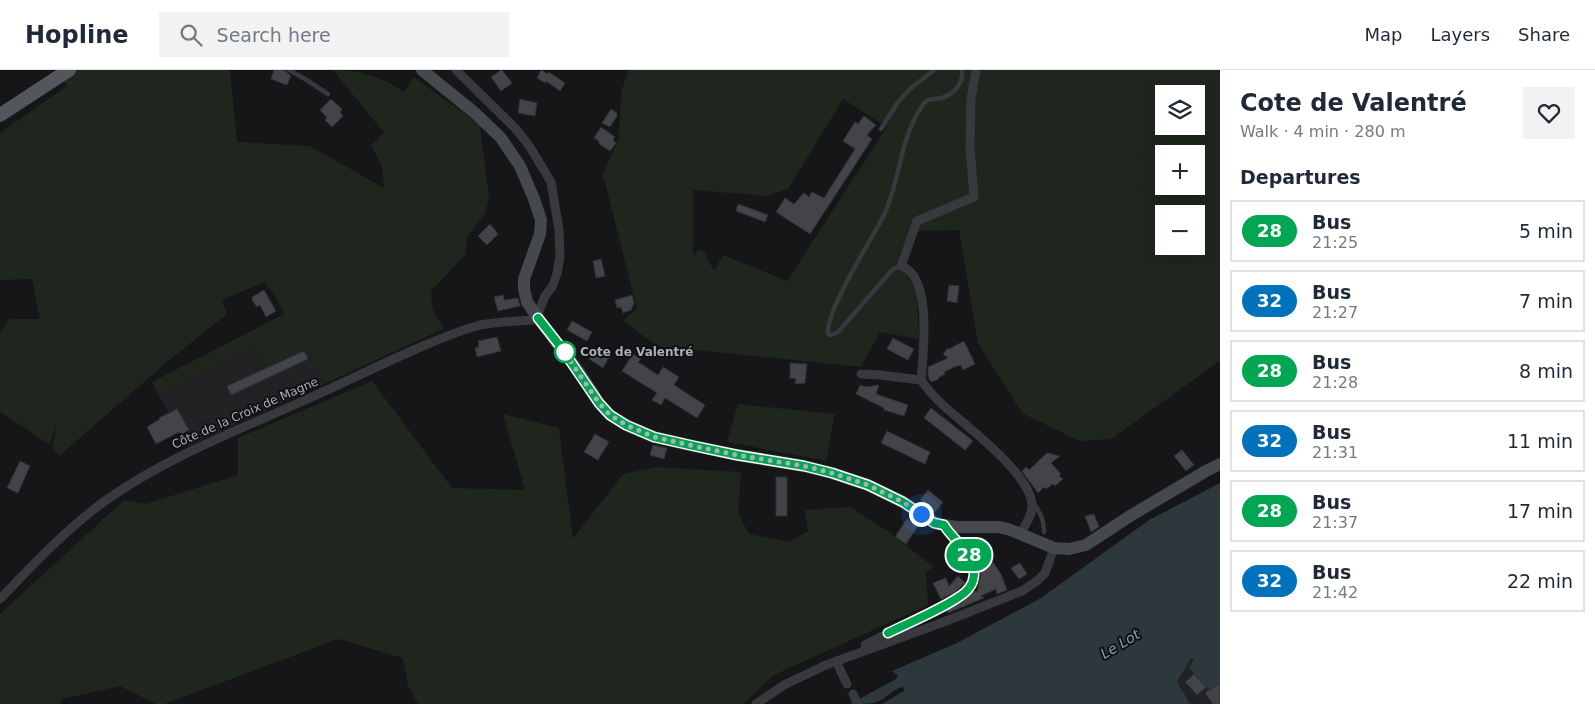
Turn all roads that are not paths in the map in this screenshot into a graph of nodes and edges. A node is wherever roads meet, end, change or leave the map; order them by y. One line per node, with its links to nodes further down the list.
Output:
1 (289, 70): 8 (lane)
2 (422, 70): 14 (street)
3 (456, 70): 13 (street)
4 (934, 70): 11 (lane)
5 (962, 70): 12 (lane)
6 (976, 70): 12 (street)
7 (59, 72): 9 (main road); 10 (main road)
8 (328, 94)
9 (0, 105)
10 (0, 115)
11 (881, 129)
12 (900, 266): 17 (street)
13 (545, 296): 14 (street); 15 (street)
14 (527, 302): 15 (street)
15 (537, 317): 20 (street); 24 (street, Côte de la Croix de Magne)
16 (861, 374): 17 (street)
17 (921, 380): 19 (street)
18 (1220, 464): 23 (street)
19 (1032, 503): 21 (lane); 22 (street)
20 (944, 525): 22 (street); 25 (street)
21 (1044, 532)
22 (1021, 533): 23 (street)
23 (1054, 548): 25 (street)
24 (0, 599)
25 (836, 661): 26 (street); 28 (street)
26 (847, 684)
27 (853, 694): 29 (street)
28 (756, 704)
29 (858, 704)

